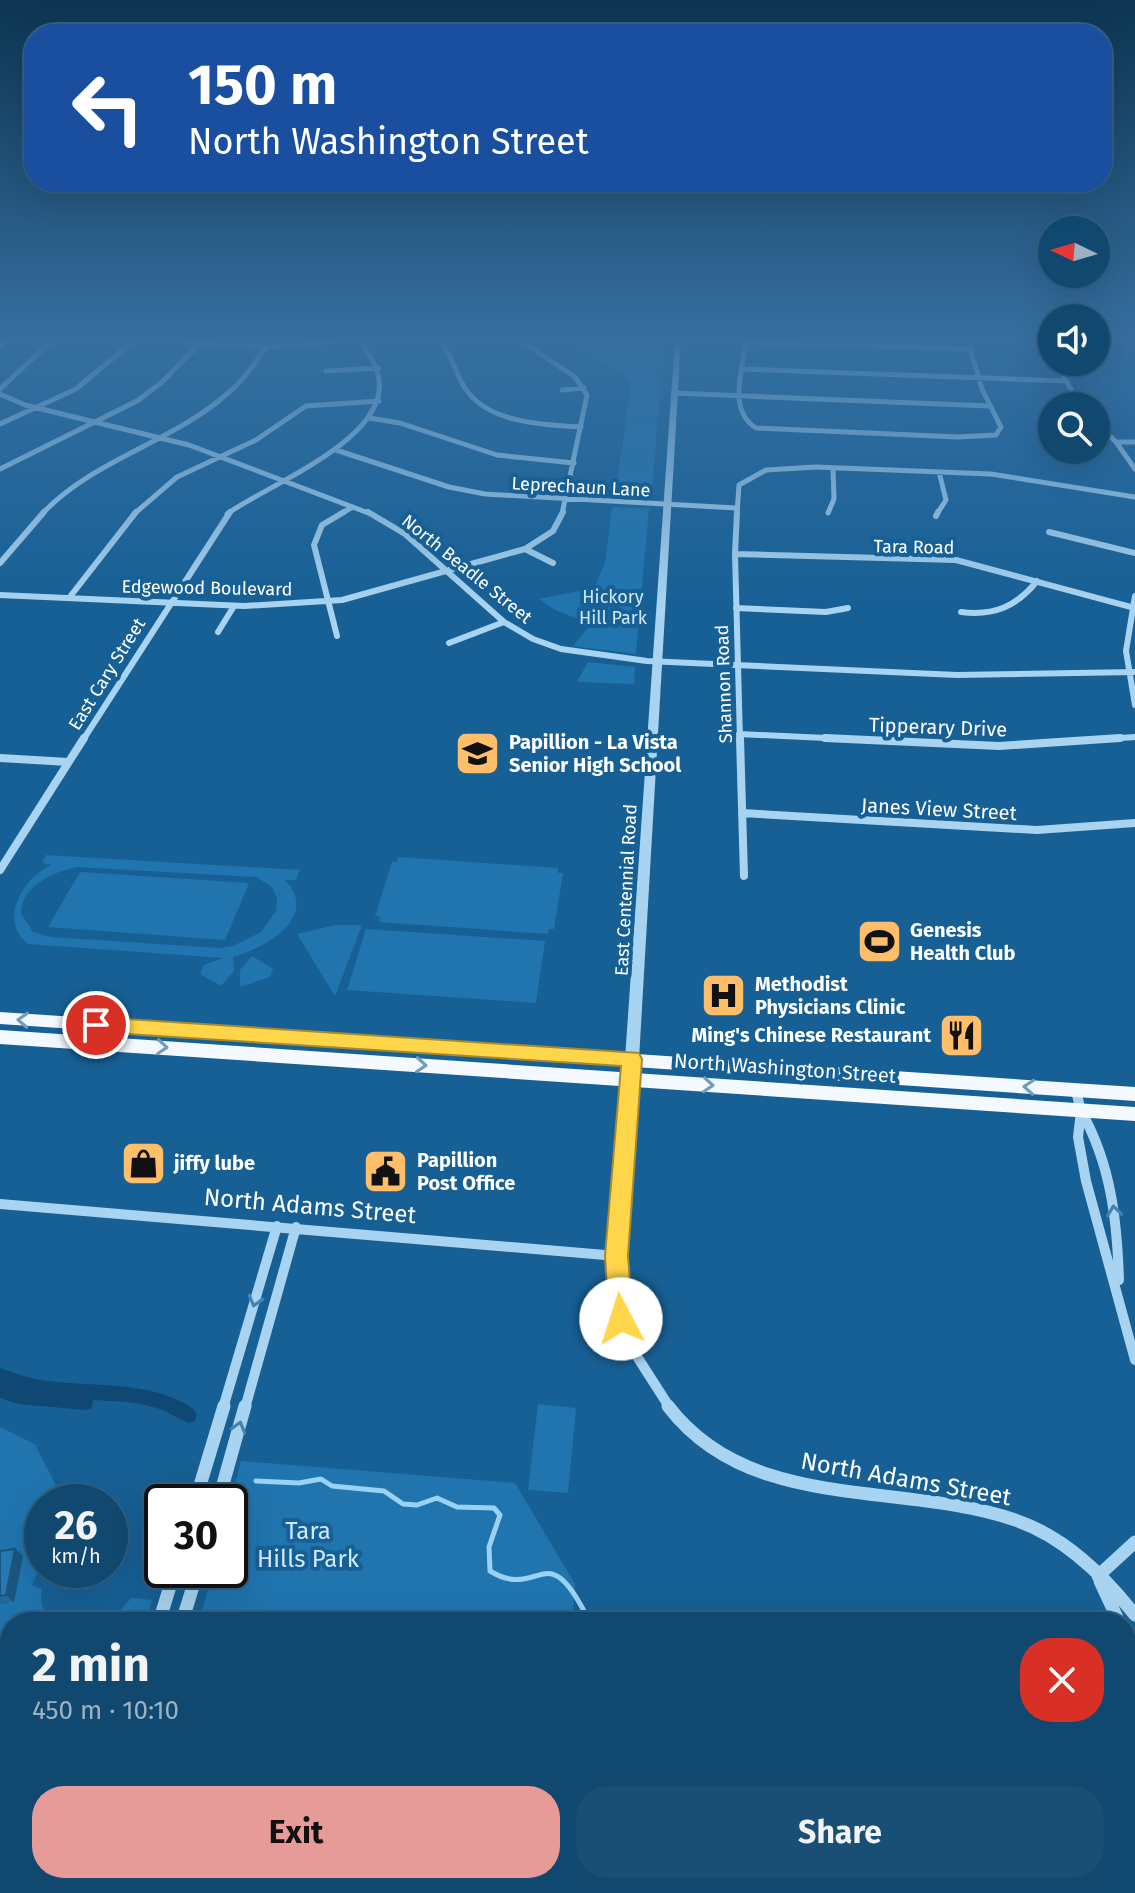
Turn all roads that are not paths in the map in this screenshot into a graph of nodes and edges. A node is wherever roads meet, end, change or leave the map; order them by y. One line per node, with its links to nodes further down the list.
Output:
1 (85, 427): 19 (street)
2 (118, 427): 12 (street, North Beadle Street)
3 (180, 427): 12 (street)
4 (275, 427): 16 (street)
5 (359, 427): 15 (street, East Cary Street)
6 (413, 427): 17 (street)
7 (581, 427): 17 (street, Edgewood Boulevard)
8 (672, 427): 27 (street, East Centennial Road)
9 (755, 427): 10 (street)
10 (1001, 427)
11 (1110, 436): 13 (street)
12 (161, 438): 16 (street, North Beadle Street); 36 (street)
13 (1116, 442): 14 (street); 20 (street)
14 (1135, 442)
15 (336, 450): 22 (street, East Cary Street); 23 (street, Leprechaun Lane)
16 (221, 457): 22 (street, North Beadle Street); 42 (street)
17 (574, 463): 25 (street, Edgewood Boulevard)
18 (833, 468): 21 (street); 29 (street, Shannon Road); 30 (street)
19 (0, 469)
20 (1135, 469)
21 (939, 472): 24 (street); 31 (street)
22 (280, 479): 28 (street, North Beadle Street); 44 (street, East Cary Street)
23 (485, 494): 25 (street, Leprechaun Lane); 26 (street)
24 (1135, 497)
25 (567, 501): 27 (street, Leprechaun Lane); 33 (street, Edgewood Boulevard)
26 (478, 502)
27 (666, 505): 29 (street, Leprechaun Lane); 54 (street, East Centennial Road)
28 (353, 507): 38 (street, North Beadle Street); 43 (street)
29 (736, 508): 35 (street, Shannon Road)
30 (828, 513)
31 (936, 516)
32 (1049, 532): 34 (street)
33 (525, 549): 37 (street); 38 (street, Edgewood Boulevard)
34 (1135, 553)
35 (735, 554): 39 (street, Tara Road); 46 (street, Shannon Road)
36 (0, 563)
37 (553, 563)
38 (446, 572): 43 (street, Edgewood Boulevard); 50 (street, North Beadle Street)
39 (1037, 581): 48 (street, Tara Road); 49 (street)
40 (0, 595): 42 (street, Edgewood Boulevard)
41 (1135, 596): 48 (street)
42 (69, 598): 44 (street, Edgewood Boulevard)
43 (329, 601): 45 (street, Edgewood Boulevard); 52 (street)
44 (168, 603): 45 (street, Edgewood Boulevard); 62 (street, East Cary Street)
45 (234, 606): 51 (street)
46 (736, 608): 47 (street); 55 (street, Shannon Road)
47 (848, 608)
48 (1133, 608): 56 (street)
49 (961, 612)
50 (504, 622): 53 (street); 54 (street, North Beadle Street)
51 (218, 632)
52 (337, 636)
53 (449, 643)
54 (658, 661): 55 (street, North Beadle Street); 69 (street, East Centennial Road)
55 (738, 665): 56 (street, North Beadle Street); 59 (street, Shannon Road)
56 (1127, 671): 57 (street, North Beadle Street); 58 (street)
57 (1135, 672)
58 (1135, 705)
59 (739, 734): 60 (street, Tipperary Drive); 63 (street, Shannon Road)
60 (1135, 737)
61 (0, 758): 62 (street)
62 (68, 762): 65 (street, East Cary Street)
63 (742, 813): 64 (street, Janes View Street); 66 (street, Shannon Road)
64 (1135, 823)
65 (0, 870)
66 (744, 876)
67 (0, 1018): 69 (main road, North Washington Street, one-way to 67)
68 (0, 1037): 70 (main road, North Washington Street, one-way to 70)
69 (632, 1059): 70 (street, North Adams Street); 71 (main road, North Washington Street, one-way to 69)
70 (630, 1079): 73 (main road, North Washington Street, one-way to 73); 78 (street, North Adams Street)
71 (1076, 1091): 72 (main road, North Washington Street); 73 (street)
72 (1135, 1094)
73 (1081, 1111): 74 (main road, North Washington Street); 79 (street); 79 (street, one-way to 73)
74 (1135, 1114)
75 (0, 1204): 76 (street, North Adams Street)
76 (277, 1226): 77 (street, North Adams Street); 81 (street, one-way to 81)
77 (296, 1227): 78 (street, North Adams Street); 82 (street, one-way to 77)
78 (617, 1256): 84 (street, North Adams Street)
79 (1119, 1289): 80 (street)
80 (1135, 1360)
81 (200, 1484)
82 (223, 1484)
83 (1135, 1542): 84 (street)
84 (1098, 1576): 89 (street); 90 (street, North Adams Street)
85 (169, 1588): 87 (street)
86 (192, 1588): 88 (street)
87 (162, 1612)
88 (185, 1612)
89 (1114, 1612)
90 (1133, 1612)

